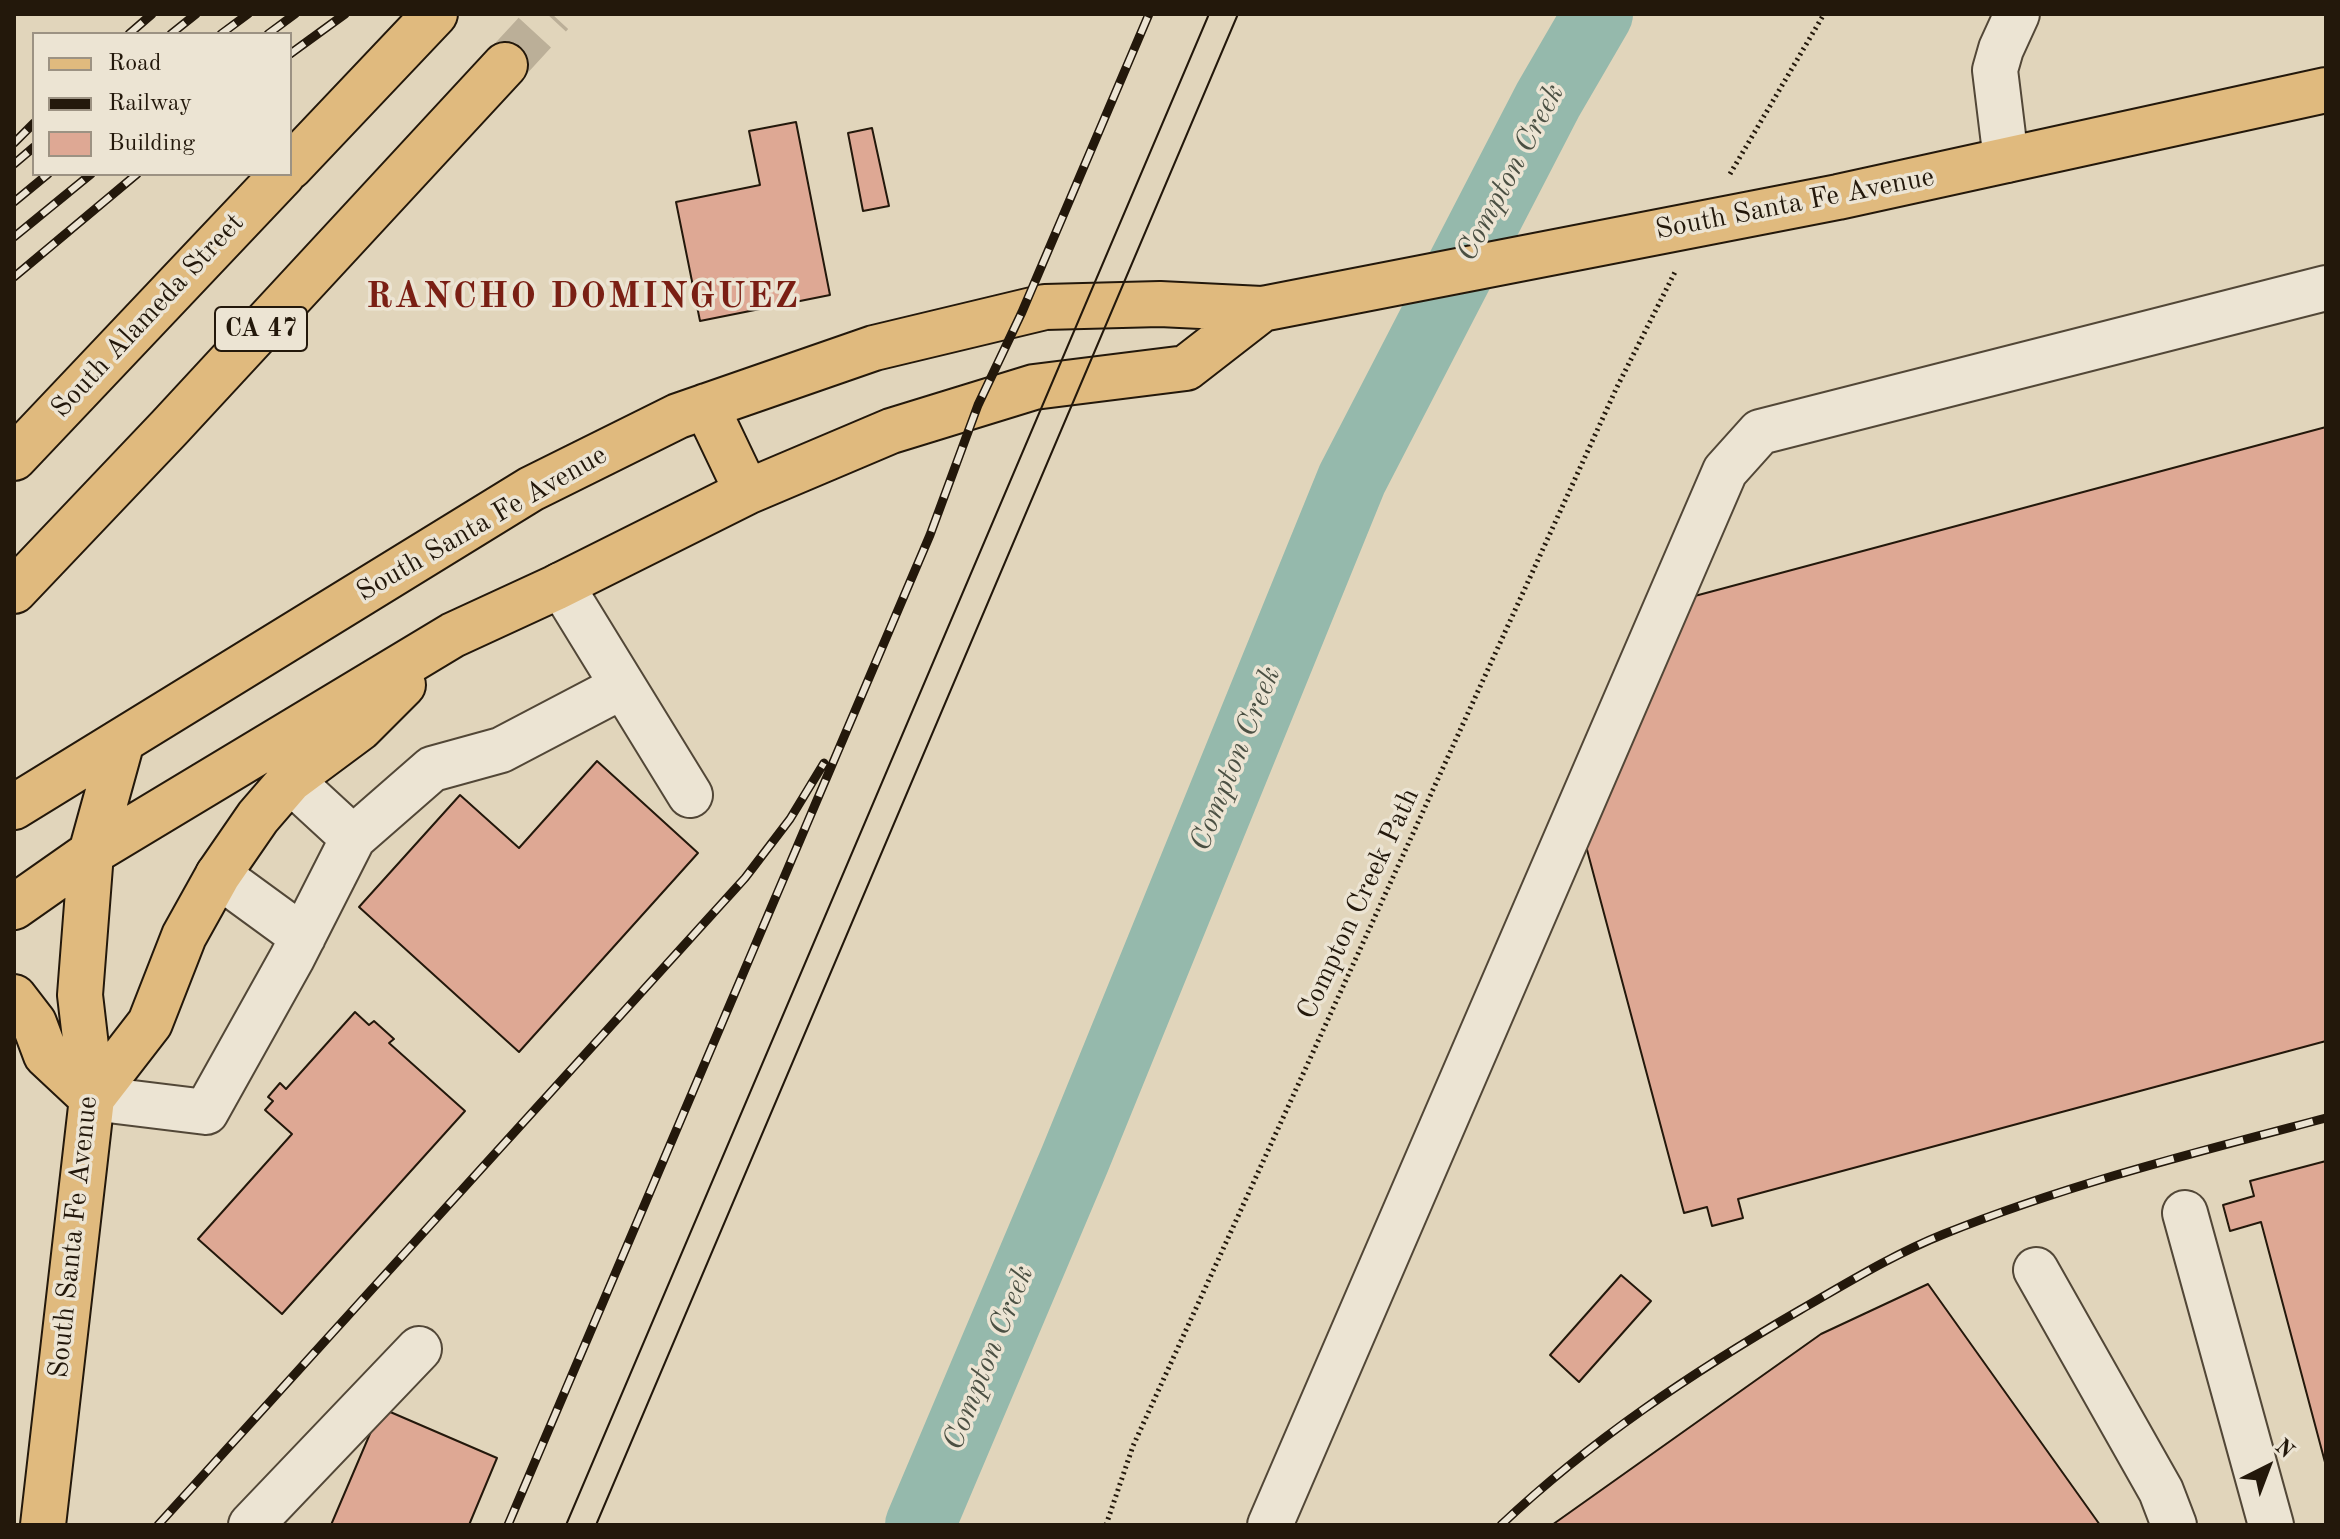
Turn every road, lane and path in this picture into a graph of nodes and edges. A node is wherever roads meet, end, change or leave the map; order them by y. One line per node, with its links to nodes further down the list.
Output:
1 (435, 14): 8 (main road)
2 (1824, 14): 6 (path)
3 (2017, 14): 7 (lane)
4 (505, 65): 17 (main road, CA 47)
5 (2326, 90): 7 (main road, South Santa Fe Avenue)
6 (1756, 130)
7 (2006, 160): 12 (main road, South Santa Fe Avenue)
8 (292, 165)
9 (281, 176): 14 (main road, South Alameda Street)
10 (2326, 288): 37 (lane)
11 (1659, 303): 36 (path, Compton Creek Path)
12 (1262, 309): 13 (main road, South Santa Fe Avenue); 15 (main road, South Santa Fe Avenue)
13 (706, 406): 15 (main road); 20 (main road, South Santa Fe Avenue)
14 (14, 458)
15 (747, 492): 16 (main road, South Santa Fe Avenue)
16 (561, 585): 18 (main road, South Santa Fe Avenue); 19 (lane)
17 (14, 591)
18 (453, 635): 21 (main road); 25 (main road, South Santa Fe Avenue)
19 (623, 686): 22 (lane); 24 (lane)
20 (122, 741): 23 (main road); 25 (main road, South Santa Fe Avenue)
21 (290, 780): 24 (lane); 26 (main road)
22 (690, 795)
23 (14, 807)
24 (353, 838): 28 (lane)
25 (91, 853): 27 (main road); 30 (main road, South Santa Fe Avenue)
26 (218, 875): 28 (lane); 30 (main road)
27 (14, 907)
28 (303, 937): 30 (lane)
29 (14, 997): 30 (main road)
30 (92, 1098): 34 (main road, South Santa Fe Avenue)
31 (2185, 1213): 39 (lane)
32 (2036, 1270): 38 (lane)
33 (419, 1349): 35 (lane)
34 (43, 1525)
35 (251, 1525)
36 (1106, 1525)
37 (1270, 1525)
38 (2174, 1525)
39 (2271, 1525)

